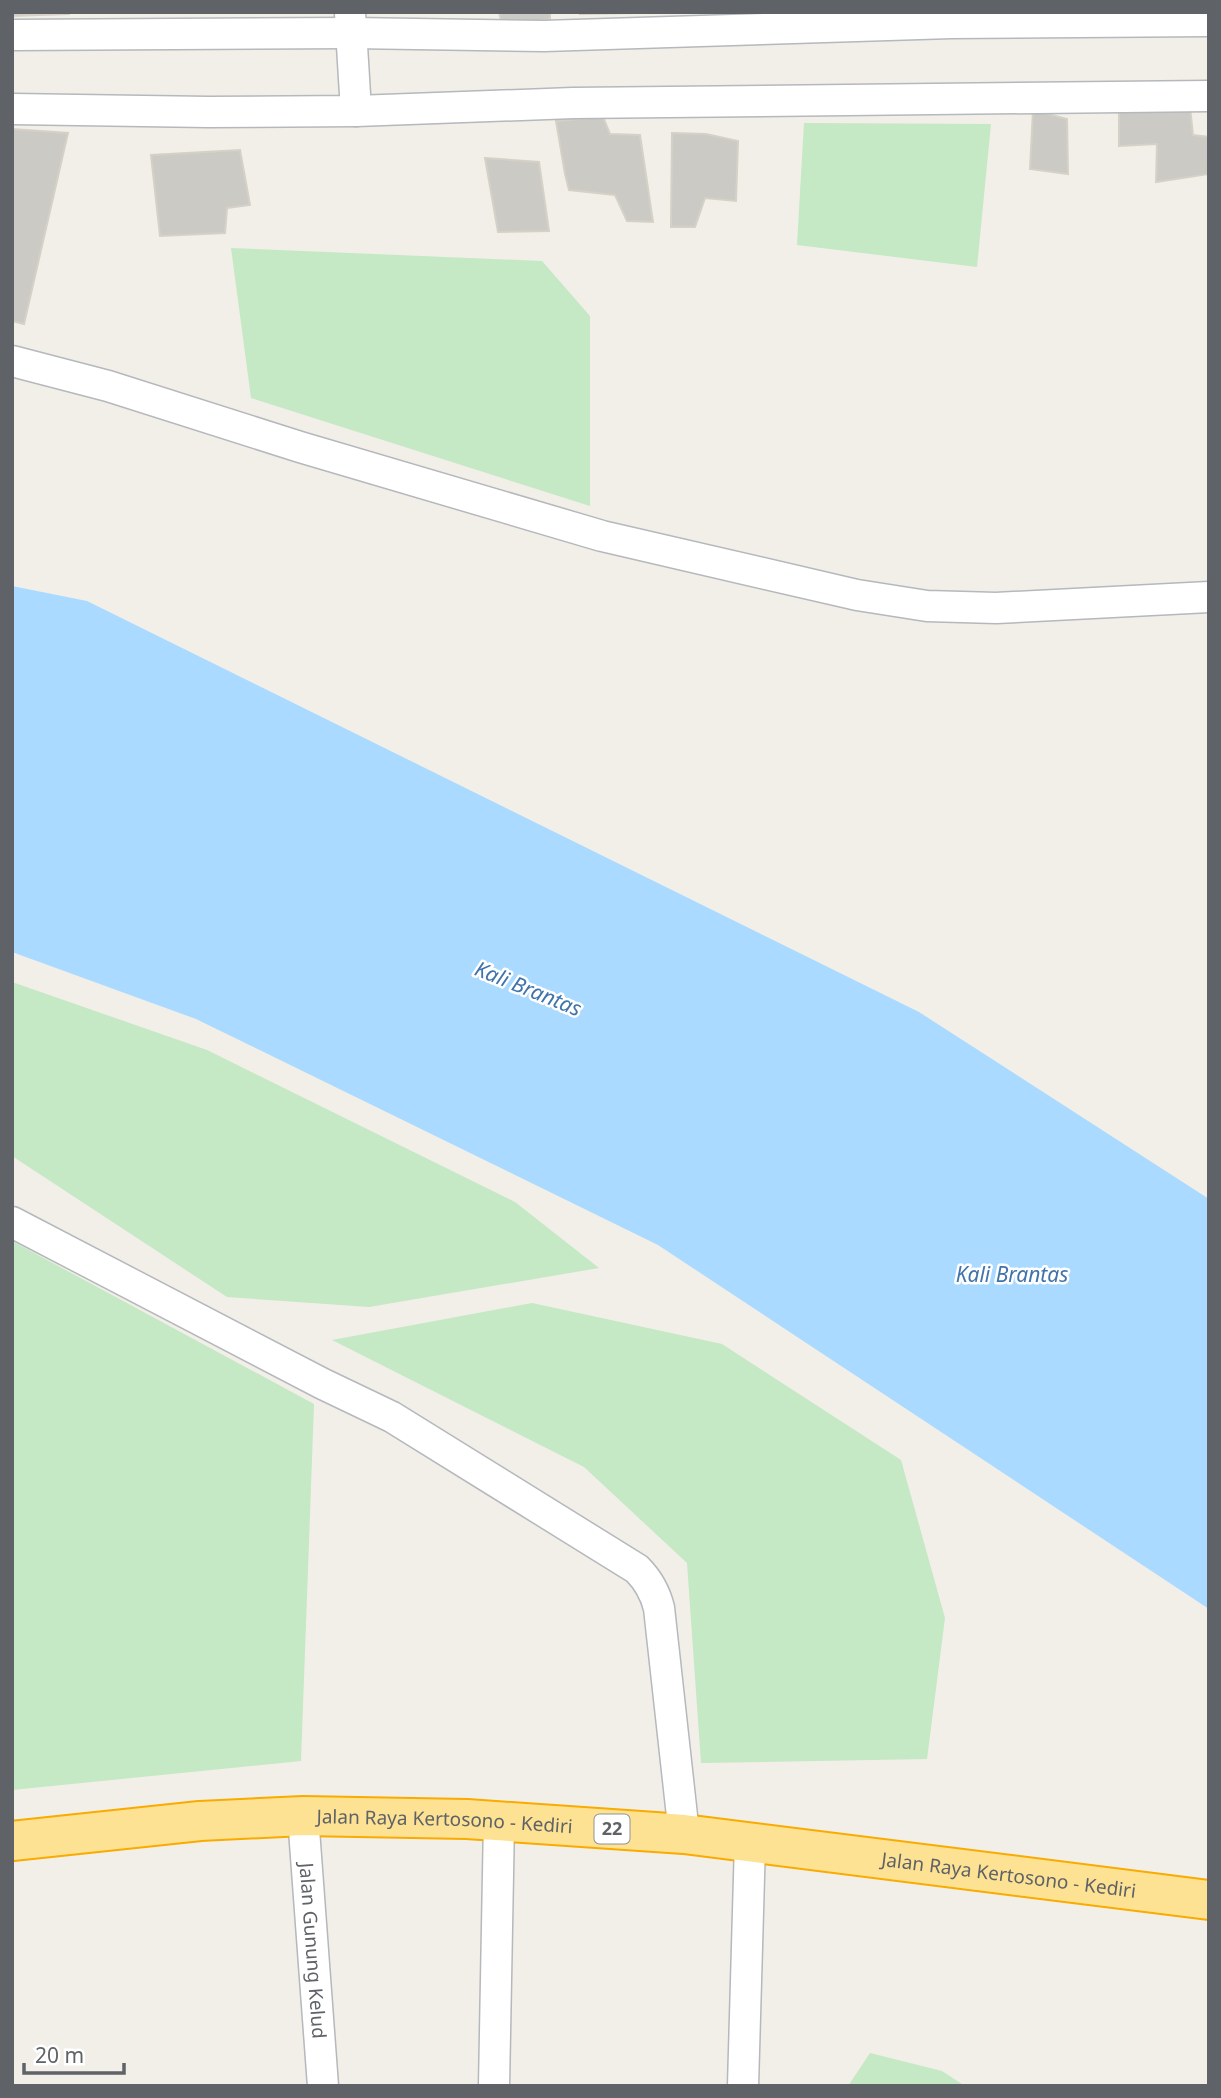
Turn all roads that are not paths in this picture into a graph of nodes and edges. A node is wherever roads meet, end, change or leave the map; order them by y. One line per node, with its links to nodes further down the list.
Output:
1 (1209, 21): 2 (street)
2 (351, 22): 3 (street); 6 (street)
3 (12, 35)
4 (1209, 96): 6 (street)
5 (12, 109): 6 (street)
6 (356, 110)
7 (12, 361): 8 (street)
8 (1209, 597)
9 (12, 1222): 12 (street)
10 (303, 1816): 11 (highway, Jalan Raya Kertosono - Kediri / 22); 13 (highway, Jalan Raya Kertosono - Kediri / 22); 16 (street, Jalan Gunung Kelud)
11 (499, 1821): 12 (highway, Jalan Raya Kertosono - Kediri / 22); 17 (street)
12 (684, 1834): 14 (highway, Jalan Raya Kertosono - Kediri / 22)
13 (12, 1841)
14 (750, 1842): 15 (highway, Jalan Raya Kertosono - Kediri / 22); 18 (street)
15 (1209, 1900)
16 (323, 2086)
17 (494, 2086)
18 (743, 2086)

